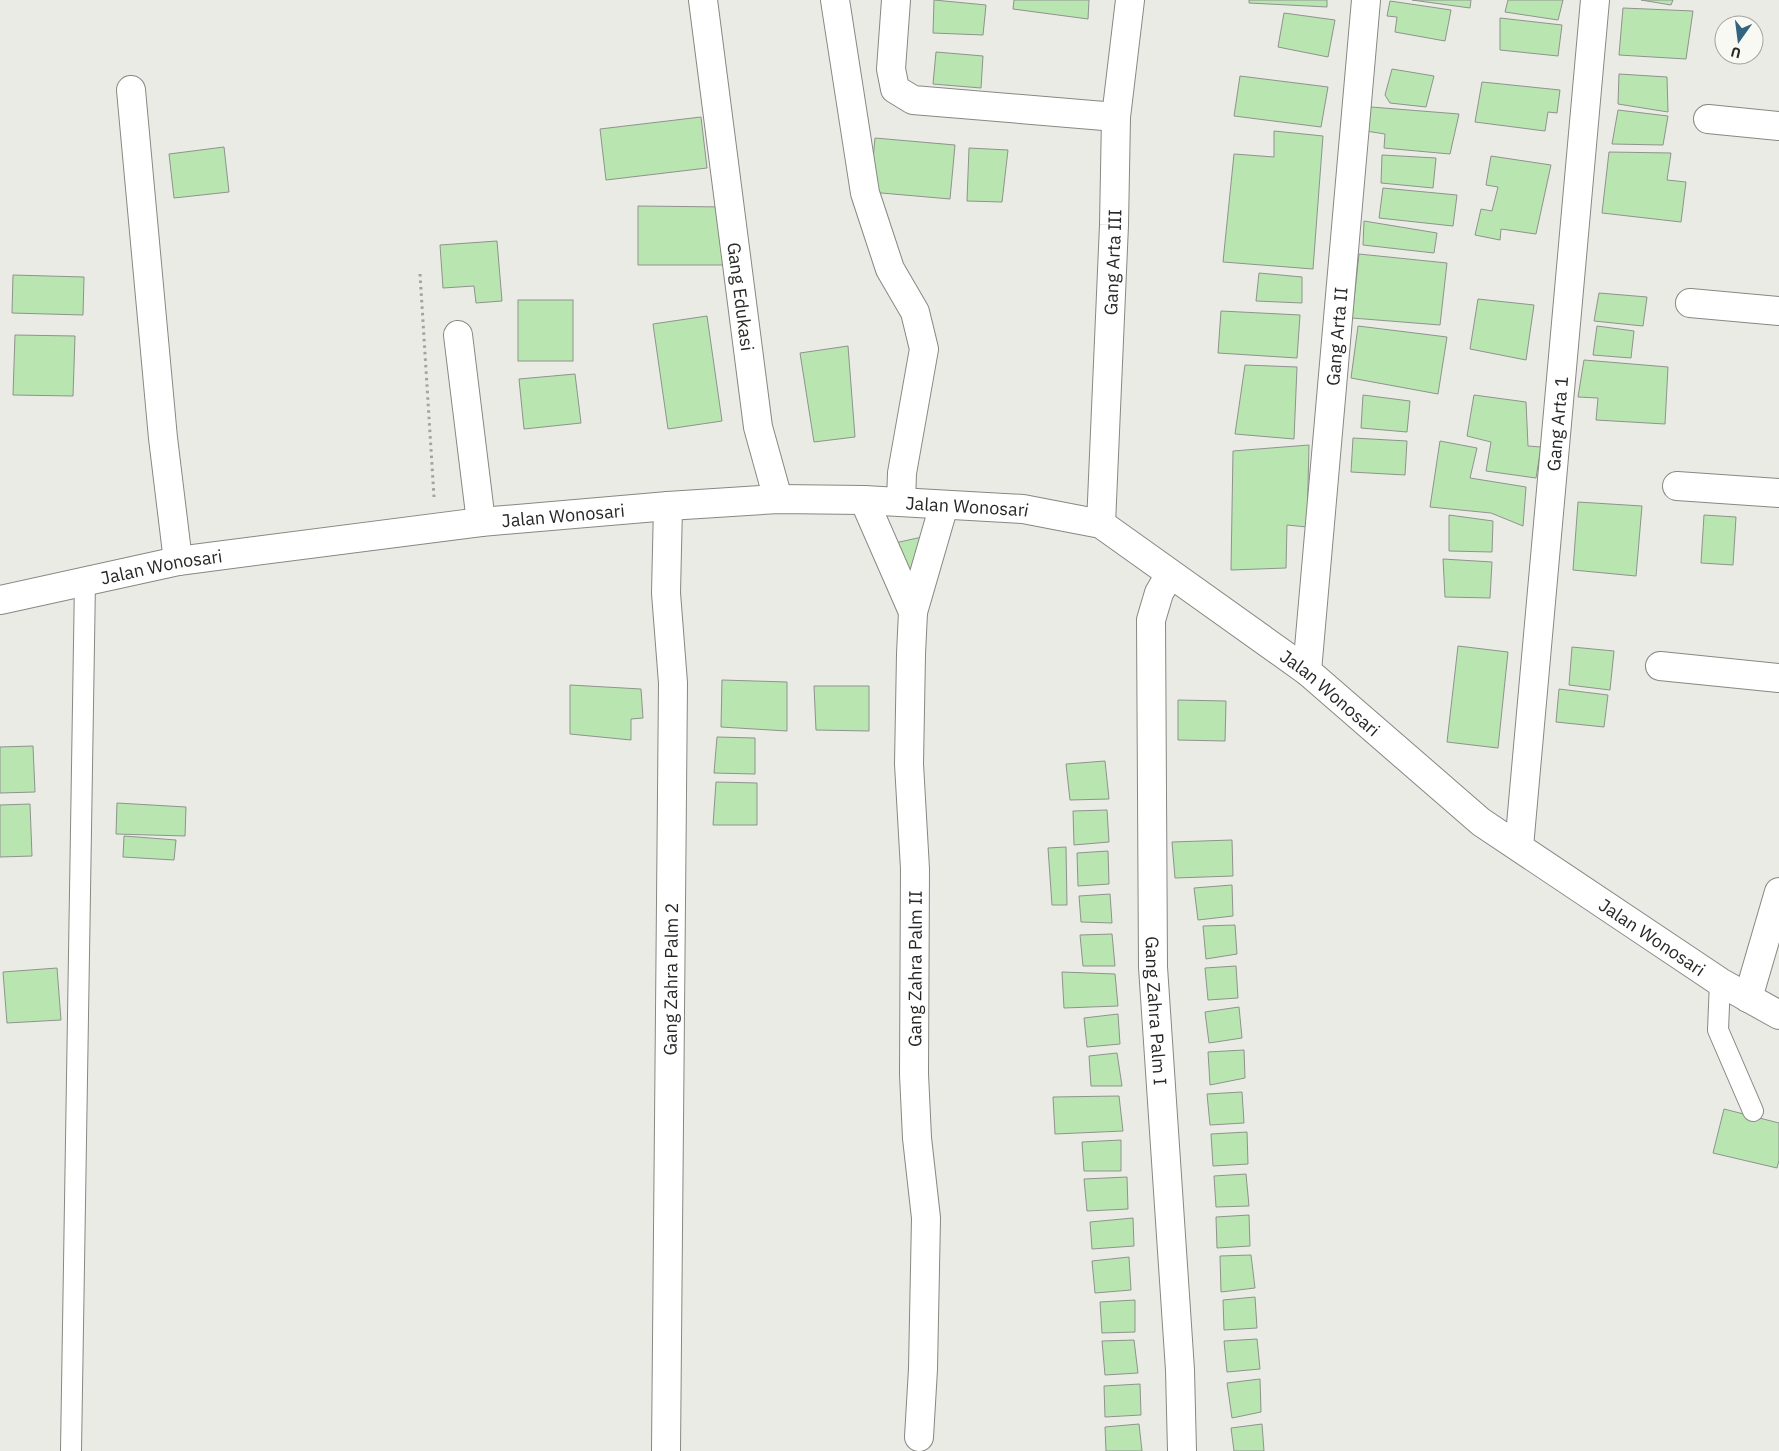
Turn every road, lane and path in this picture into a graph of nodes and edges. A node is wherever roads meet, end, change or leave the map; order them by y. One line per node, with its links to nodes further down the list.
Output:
1 (703, 0): 17 (street, Gang Edukasi)
2 (835, 0): 19 (street)
3 (896, 0): 8 (street)
4 (1130, 0): 8 (street, Gang Arta III)
5 (1366, 0): 31 (street, Gang Arta II)
6 (1595, 0): 33 (street, Gang Arta 1)
7 (131, 90): 25 (street)
8 (1116, 117): 23 (street, Gang Arta III)
9 (1708, 119): 10 (street)
10 (1779, 126)
11 (420, 274): 24 (path)
12 (1690, 303): 13 (street)
13 (1779, 311)
14 (458, 335): 22 (street)
15 (1677, 486): 16 (street)
16 (1779, 492)
17 (778, 499): 18 (street, Jalan Wonosari); 21 (street, Jalan Wonosari)
18 (864, 500): 19 (street, Jalan Wonosari); 29 (street)
19 (901, 502): 20 (street, Jalan Wonosari)
20 (944, 505): 23 (street, Jalan Wonosari); 29 (street, Gang Zahra Palm II)
21 (668, 506): 22 (street, Jalan Wonosari); 41 (street, Gang Zahra Palm 2)
22 (481, 522): 24 (street, Jalan Wonosari)
23 (1101, 524): 26 (street, Jalan Wonosari)
24 (436, 528): 25 (street, Jalan Wonosari)
25 (178, 561): 27 (street, Jalan Wonosari)
26 (1170, 574): 31 (street, Jalan Wonosari); 42 (street, Gang Zahra Palm I)
27 (85, 581): 28 (street, Jalan Wonosari); 40 (lane)
28 (0, 600)
29 (913, 612): 39 (street, Gang Zahra Palm II)
30 (1660, 666): 32 (street)
31 (1307, 671): 33 (street, Jalan Wonosari)
32 (1779, 678)
33 (1519, 847): 35 (street, Jalan Wonosari)
34 (1779, 892): 36 (street)
35 (1720, 982): 36 (street, Jalan Wonosari); 38 (lane)
36 (1748, 998): 37 (street, Jalan Wonosari)
37 (1779, 1015)
38 (1753, 1110)
39 (919, 1437)
40 (71, 1451)
41 (666, 1451)
42 (1182, 1451)

